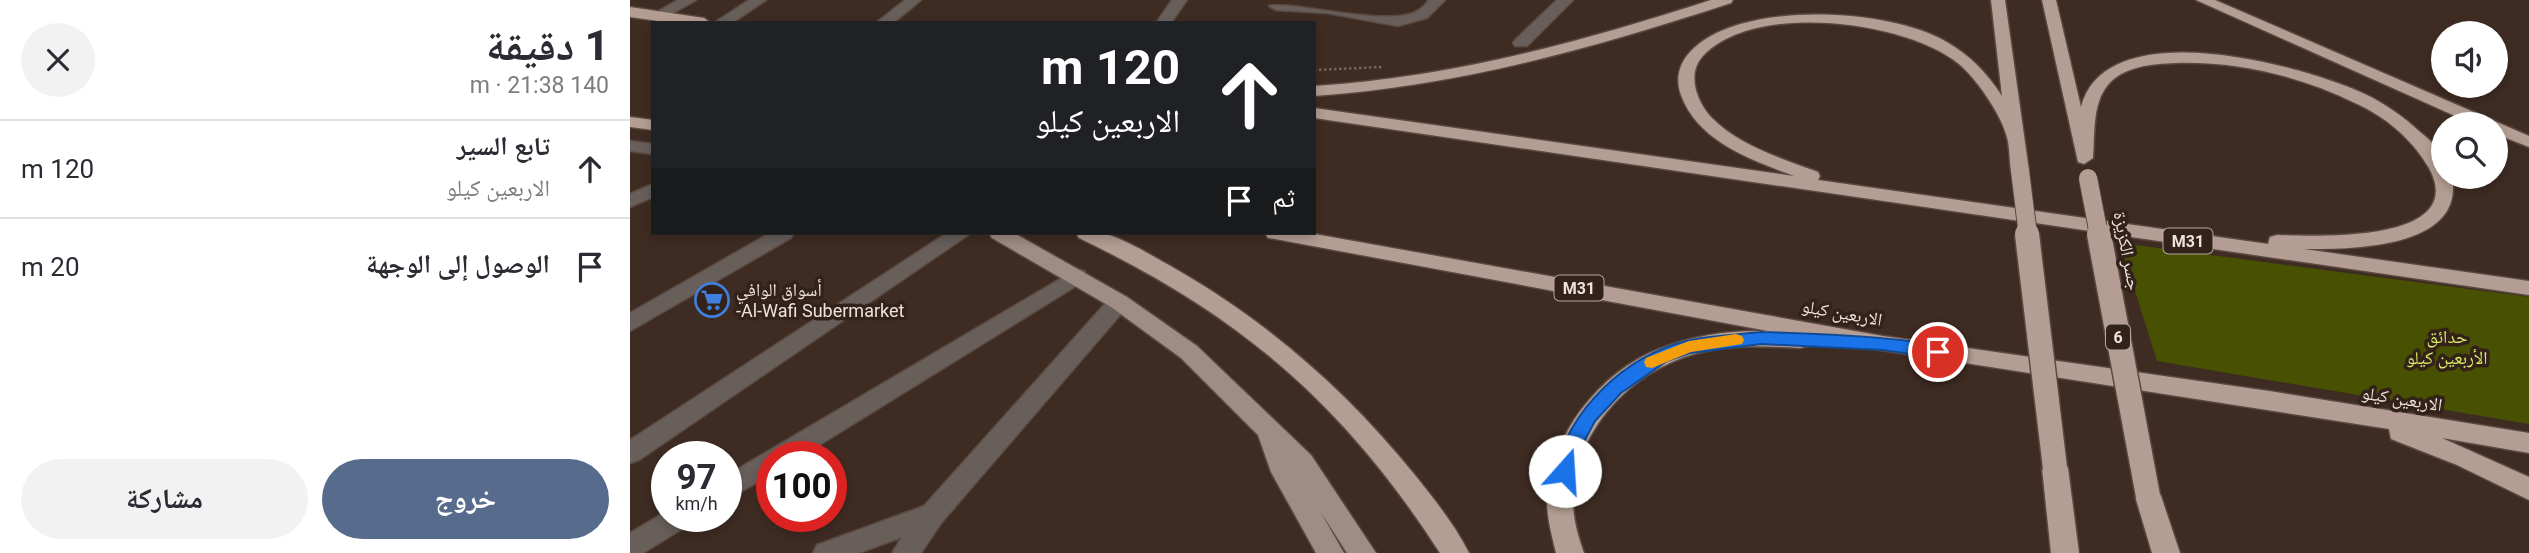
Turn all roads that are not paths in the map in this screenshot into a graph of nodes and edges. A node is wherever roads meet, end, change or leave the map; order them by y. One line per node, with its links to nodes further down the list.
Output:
1 (689, 0): 15 (street)
2 (759, 0): 17 (street)
3 (914, 0): 18 (street)
4 (1180, 0): 19 (street)
5 (1438, 0): 11 (street)
6 (1566, 0): 21 (street)
7 (1726, 0): 22 (highway)
8 (1998, 0): 27 (highway)
9 (2049, 0): 33 (highway, جسر الكزيزة / 6)
10 (2203, 0): 23 (highway)
11 (1333, 5): 13 (street)
12 (1276, 6): 13 (street)
13 (1299, 7): 20 (street)
14 (630, 12): 15 (highway)
15 (658, 16): 16 (highway)
16 (691, 21)
17 (724, 21)
18 (886, 21)
19 (1164, 21)
20 (1289, 21)
21 (1521, 43)
22 (1316, 91)
23 (2460, 112)
24 (1316, 113): 35 (highway, M31)
25 (630, 122): 26 (highway)
26 (651, 125)
27 (2015, 133): 35 (highway); 55 (highway, bridge)
28 (2508, 133): 29 (highway)
29 (2529, 142)
30 (630, 146): 31 (street)
31 (651, 149)
32 (2431, 154): 33 (highway)
33 (2086, 168): 53 (highway, جسر الكزيزة / 6, bridge)
34 (2444, 189): 41 (highway)
35 (1848, 190): 41 (highway, M31)
36 (781, 235): 45 (street)
37 (958, 235): 51 (street)
38 (1003, 235): 42 (main road)
39 (1090, 235): 62 (highway)
40 (1286, 235): 46 (highway, الاربعين كيلو / M31)
41 (2202, 243): 43 (highway, M31)
42 (1077, 276): 44 (main road); 49 (street)
43 (2529, 288)
44 (1119, 302): 48 (main road); 54 (street)
45 (630, 323)
46 (1883, 344): 47 (highway, الاربعين كيلو / M31); 63 (highway)
47 (2269, 400): 50 (highway, الاربعين كيلو / M31); 52 (highway)
48 (1269, 431): 60 (main road); 61 (main road)
49 (805, 441)
50 (2529, 443)
51 (630, 453)
52 (2529, 489)
53 (2148, 496): 66 (highway, جسر الكزيزة / 6); 67 (highway)
54 (933, 514): 58 (street); 59 (street)
55 (2062, 525): 64 (highway); 65 (highway)
56 (655, 532): 57 (street)
57 (630, 547)
58 (827, 553)
59 (906, 553)
60 (1330, 553)
61 (1362, 553)
62 (1455, 553)
63 (1570, 553)
64 (2055, 553)
65 (2065, 553)
66 (2159, 553)
67 (2166, 553)

